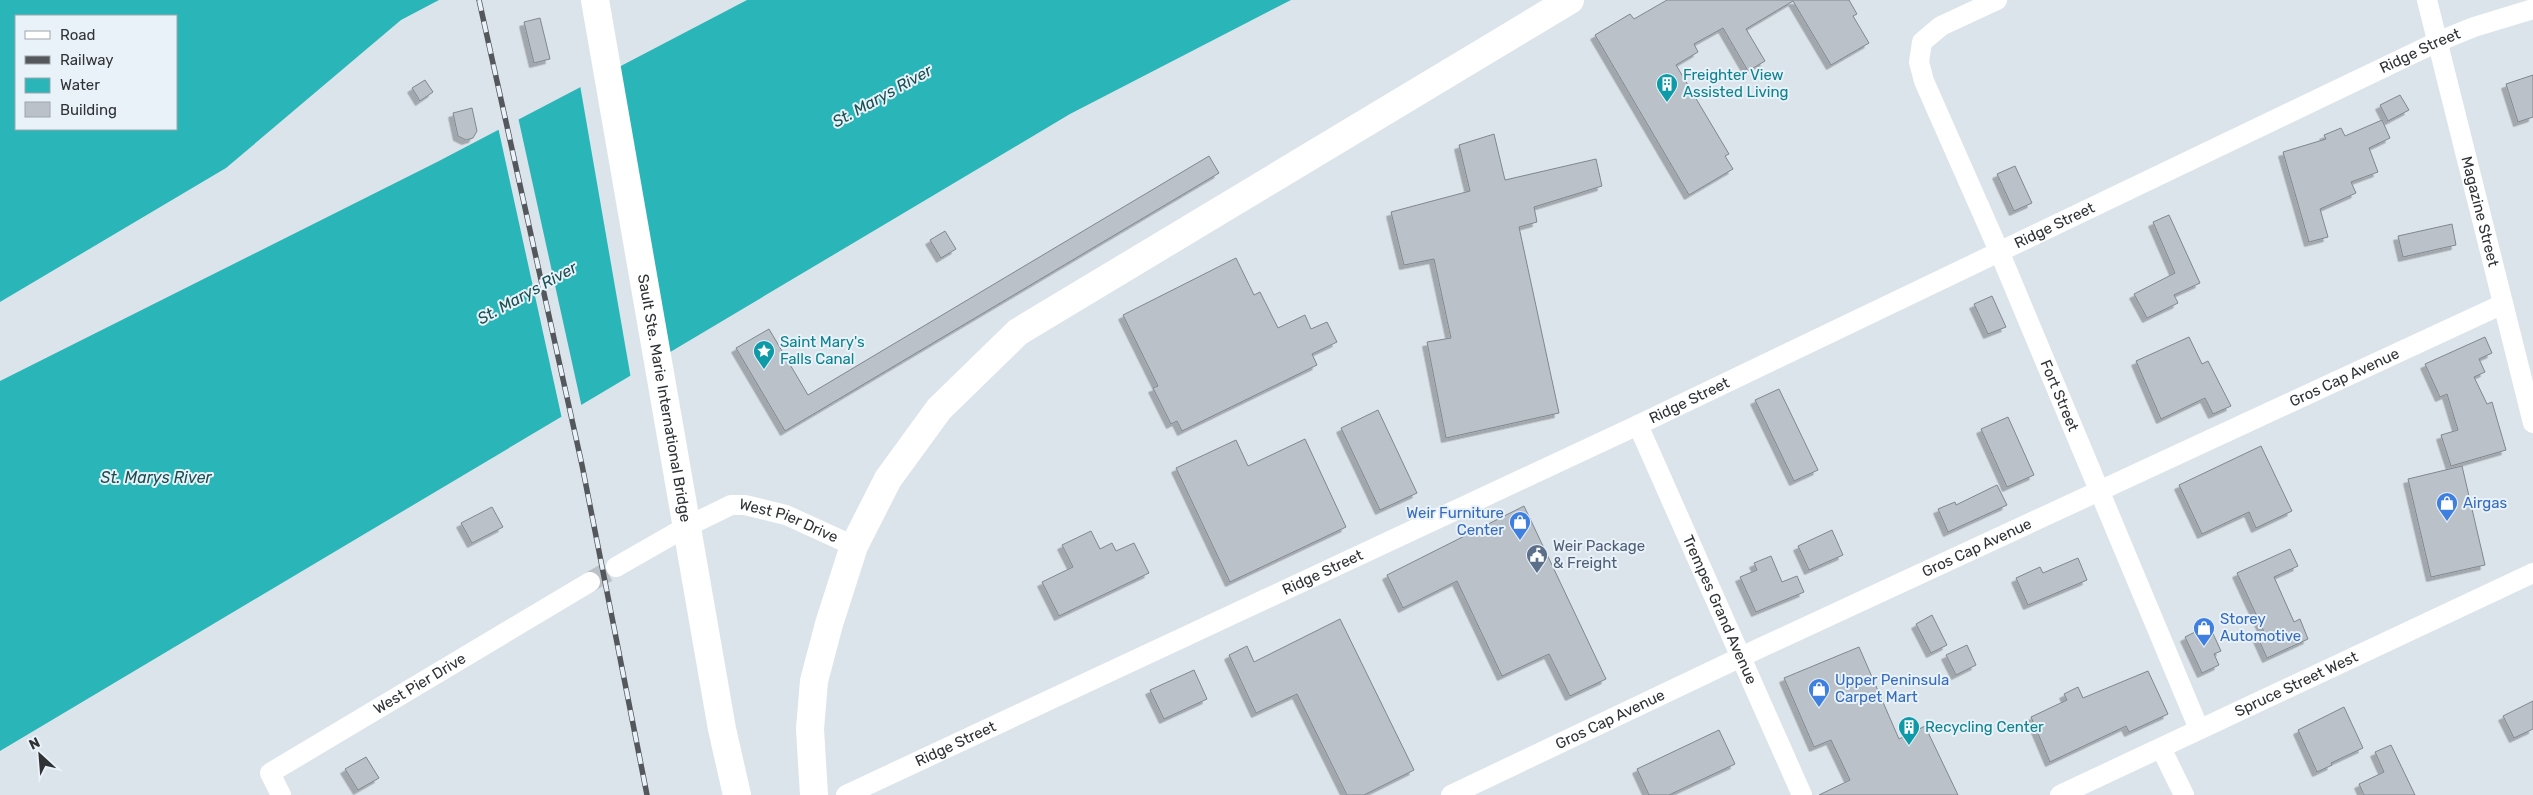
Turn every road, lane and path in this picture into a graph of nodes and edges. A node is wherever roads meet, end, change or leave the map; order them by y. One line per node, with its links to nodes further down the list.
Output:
1 (595, 0): 20 (main road, Sault Ste. Marie International Bridge)
2 (1570, 0): 12 (main road)
3 (1997, 0): 7 (street, Fort Street)
4 (2427, 0): 6 (street, Magazine Street)
5 (2533, 9): 6 (street, Ridge Street)
6 (2437, 42): 7 (street, Ridge Street); 8 (street, Magazine Street)
7 (1999, 251): 10 (street, Ridge Street); 11 (street, Fort Street)
8 (2503, 304): 9 (street, Magazine Street); 11 (street, Gros Cap Avenue)
9 (2533, 423)
10 (1638, 425): 16 (street, Trempes Grand Avenue); 22 (street, Ridge Street)
11 (2100, 491): 16 (street, Gros Cap Avenue); 17 (street, Fort Street)
12 (854, 546): 13 (street, West Pier Drive); 21 (main road)
13 (616, 567)
14 (2533, 573): 17 (street, Spruce Street West)
15 (590, 582): 19 (street, West Pier Drive)
16 (1740, 657): 23 (street, Gros Cap Avenue); 24 (street, Trempes Grand Avenue)
17 (2199, 729): 18 (street, Spruce Street West)
18 (2161, 748): 25 (street, Spruce Street West); 26 (street)
19 (281, 795)
20 (737, 795)
21 (814, 795)
22 (846, 795)
23 (1451, 795)
24 (1802, 795)
25 (2060, 795)
26 (2184, 795)

